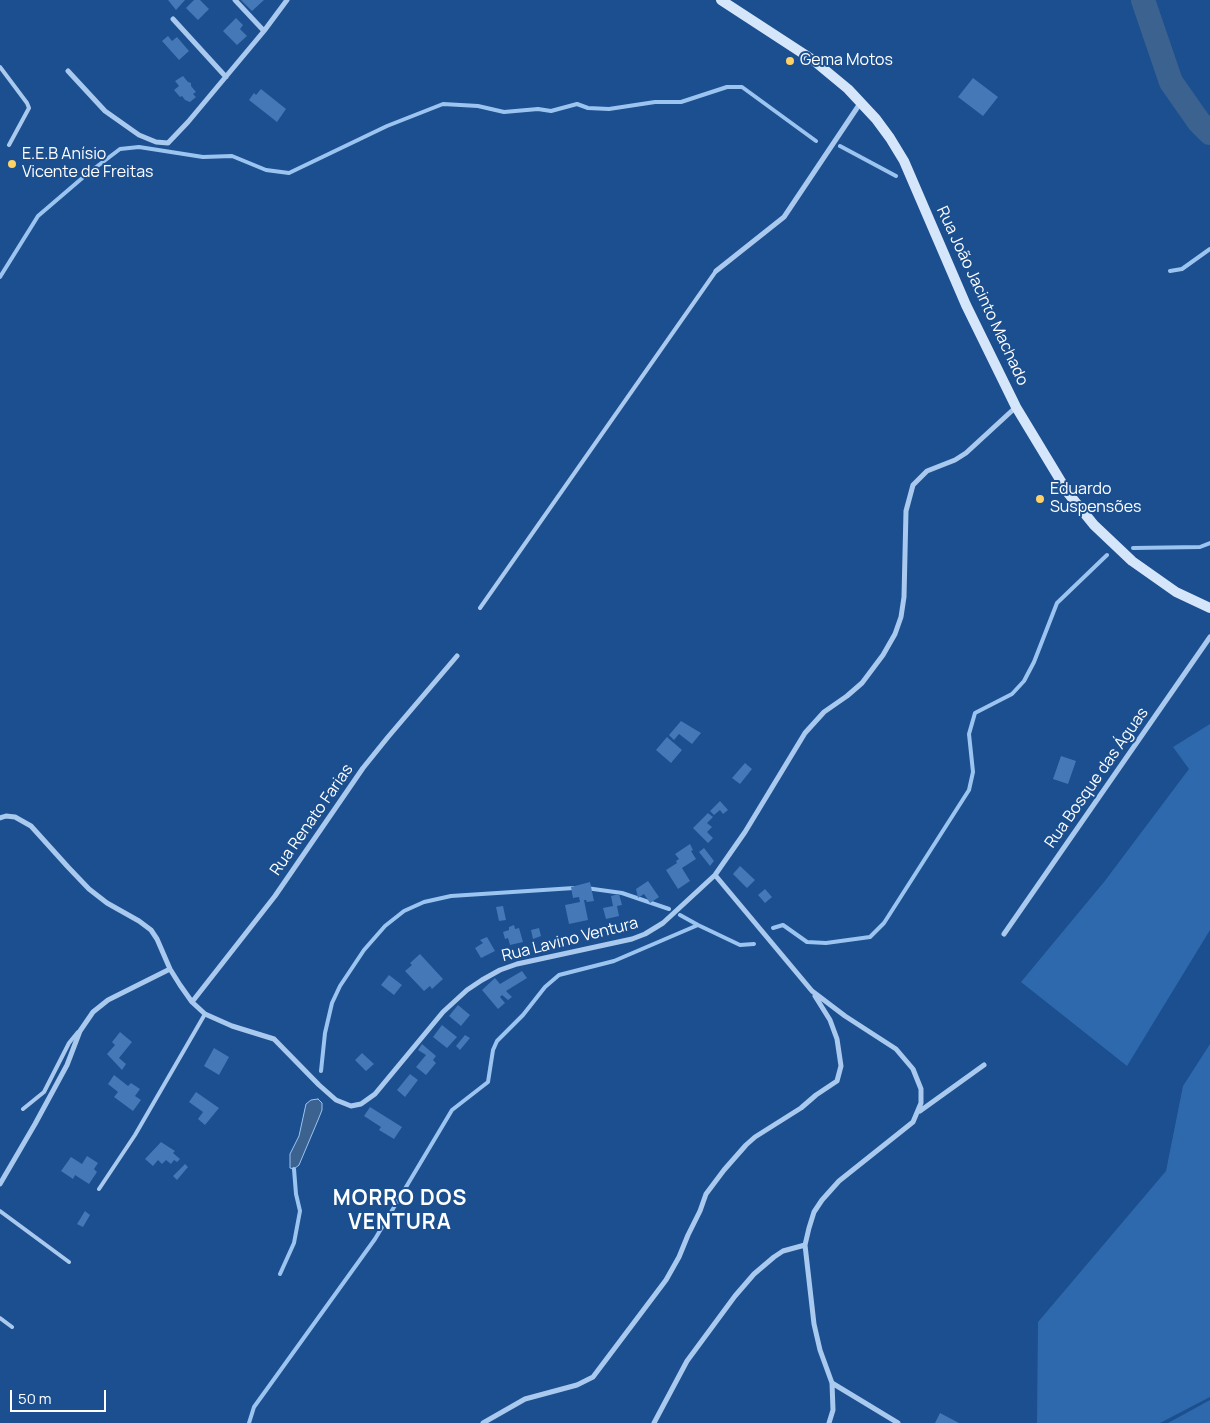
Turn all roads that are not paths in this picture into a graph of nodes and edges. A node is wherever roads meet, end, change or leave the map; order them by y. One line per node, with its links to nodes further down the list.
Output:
1 (235, 0): 5 (street)
2 (286, 0): 5 (street)
3 (721, 0): 9 (main road, Rua João Jacinto Machado)
4 (173, 19): 8 (street)
5 (264, 31): 8 (street)
6 (0, 68): 10 (lane)
7 (68, 71): 8 (street)
8 (226, 77)
9 (862, 102): 11 (street); 12 (main road, Rua João Jacinto Machado)
10 (9, 145)
11 (716, 271): 13 (lane)
12 (1016, 407): 14 (main road, Rua João Jacinto Machado); 18 (street, Rua Lavino Ventura)
13 (480, 608)
14 (1210, 608)
15 (1210, 637): 19 (street, Rua Bosque das Águas)
16 (457, 656): 22 (street, Rua Renato Farias)
17 (0, 818): 20 (street, Rua Lavino Ventura)
18 (715, 875): 21 (street); 23 (street, Rua Lavino Ventura)
19 (1004, 934)
20 (170, 969): 22 (street, Rua Lavino Ventura); 24 (street)
21 (812, 992): 27 (street); 36 (street)
22 (192, 1002): 23 (street, Rua Lavino Ventura)
23 (205, 1014): 29 (lane)
24 (83, 1026): 26 (lane); 28 (street)
25 (984, 1065): 27 (street)
26 (23, 1109)
27 (919, 1111): 31 (street)
28 (0, 1184)
29 (99, 1188)
30 (0, 1211): 32 (lane)
31 (805, 1245): 35 (street); 37 (street)
32 (69, 1262)
33 (0, 1318): 34 (lane)
34 (12, 1327)
35 (832, 1383): 38 (street); 39 (street)
36 (483, 1423)
37 (654, 1423)
38 (830, 1423)
39 (898, 1423)

